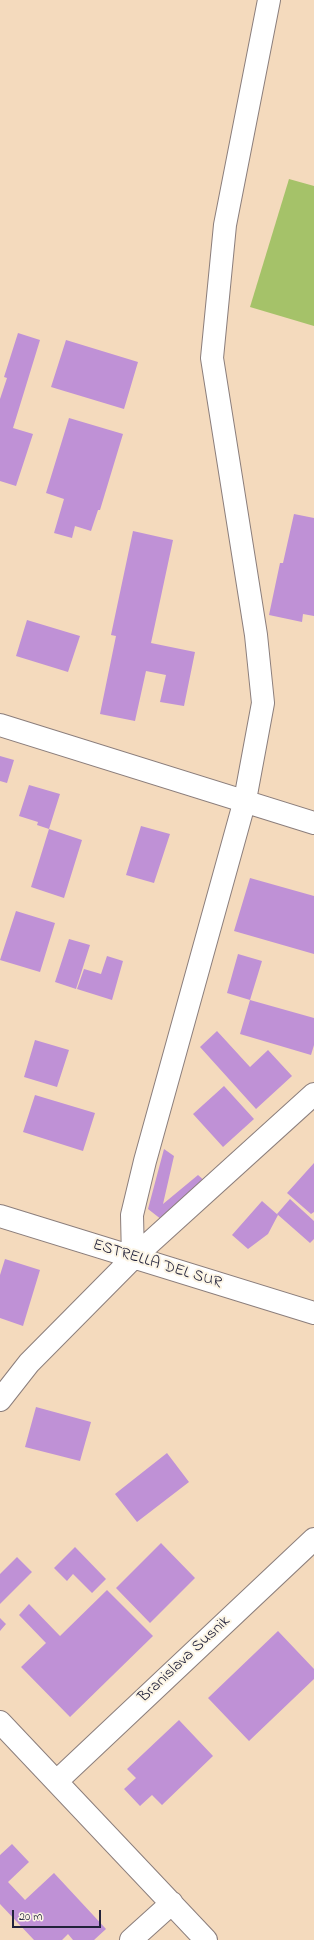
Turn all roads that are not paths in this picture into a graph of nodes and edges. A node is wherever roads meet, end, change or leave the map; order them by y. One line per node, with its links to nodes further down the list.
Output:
1 (269, 0): 3 (street)
2 (0, 725): 3 (street)
3 (246, 800): 4 (street); 7 (street)
4 (314, 823)
5 (314, 1094): 7 (street)
6 (0, 1216): 7 (street, ESTRELLA DEL SUR)
7 (133, 1258): 8 (street, ESTRELLA DEL SUR); 9 (street)
8 (314, 1313)
9 (0, 1400)
10 (314, 1539): 12 (street, Branislava Susnik)
11 (0, 1722): 12 (street)
12 (57, 1780): 13 (street)
13 (172, 1903): 14 (street); 15 (street)
14 (131, 1940)
15 (206, 1940)

